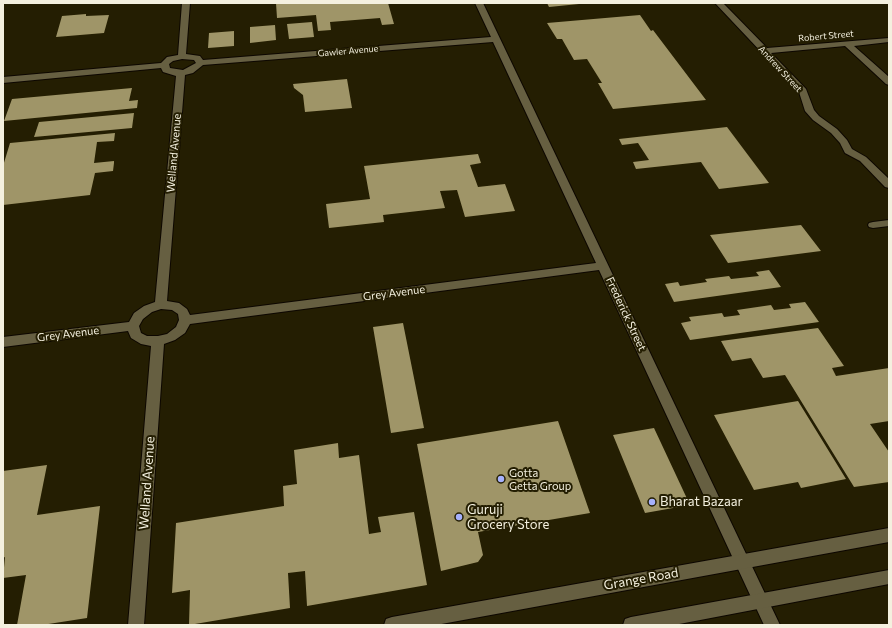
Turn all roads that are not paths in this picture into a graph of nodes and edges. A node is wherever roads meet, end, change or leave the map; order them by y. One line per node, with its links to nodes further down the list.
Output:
1 (186, 3): 8 (street)
2 (479, 3): 4 (street, Frederick Street)
3 (719, 3): 7 (street, Andrew Street)
4 (496, 39): 9 (street, Gawler Avenue); 17 (street, Frederick Street)
5 (889, 40): 6 (street, Robert Street)
6 (847, 44): 7 (street, Robert Street); 13 (street)
7 (764, 51): 14 (street, Andrew Street)
8 (182, 56): 9 (street); 10 (street)
9 (200, 63): 11 (street)
10 (164, 65): 11 (street); 12 (street)
11 (181, 73): 18 (street, Welland Avenue)
12 (3, 80)
13 (889, 82)
14 (889, 185)
15 (889, 223): 16 (street)
16 (873, 225)
17 (603, 266): 19 (street, Grey Avenue); 24 (street, Frederick Street)
18 (162, 305): 19 (street); 20 (street)
19 (185, 320): 21 (street)
20 (133, 326): 21 (street); 22 (street, Grey Avenue)
21 (158, 341): 27 (street, Welland Avenue)
22 (3, 342)
23 (889, 535): 24 (street, Grange Road)
24 (742, 561): 26 (street, Frederick Street); 28 (street, Grange Road)
25 (889, 577): 26 (street)
26 (761, 601): 29 (street); 30 (street, Frederick Street)
27 (136, 625)
28 (392, 625)
29 (631, 625)
30 (772, 625)

